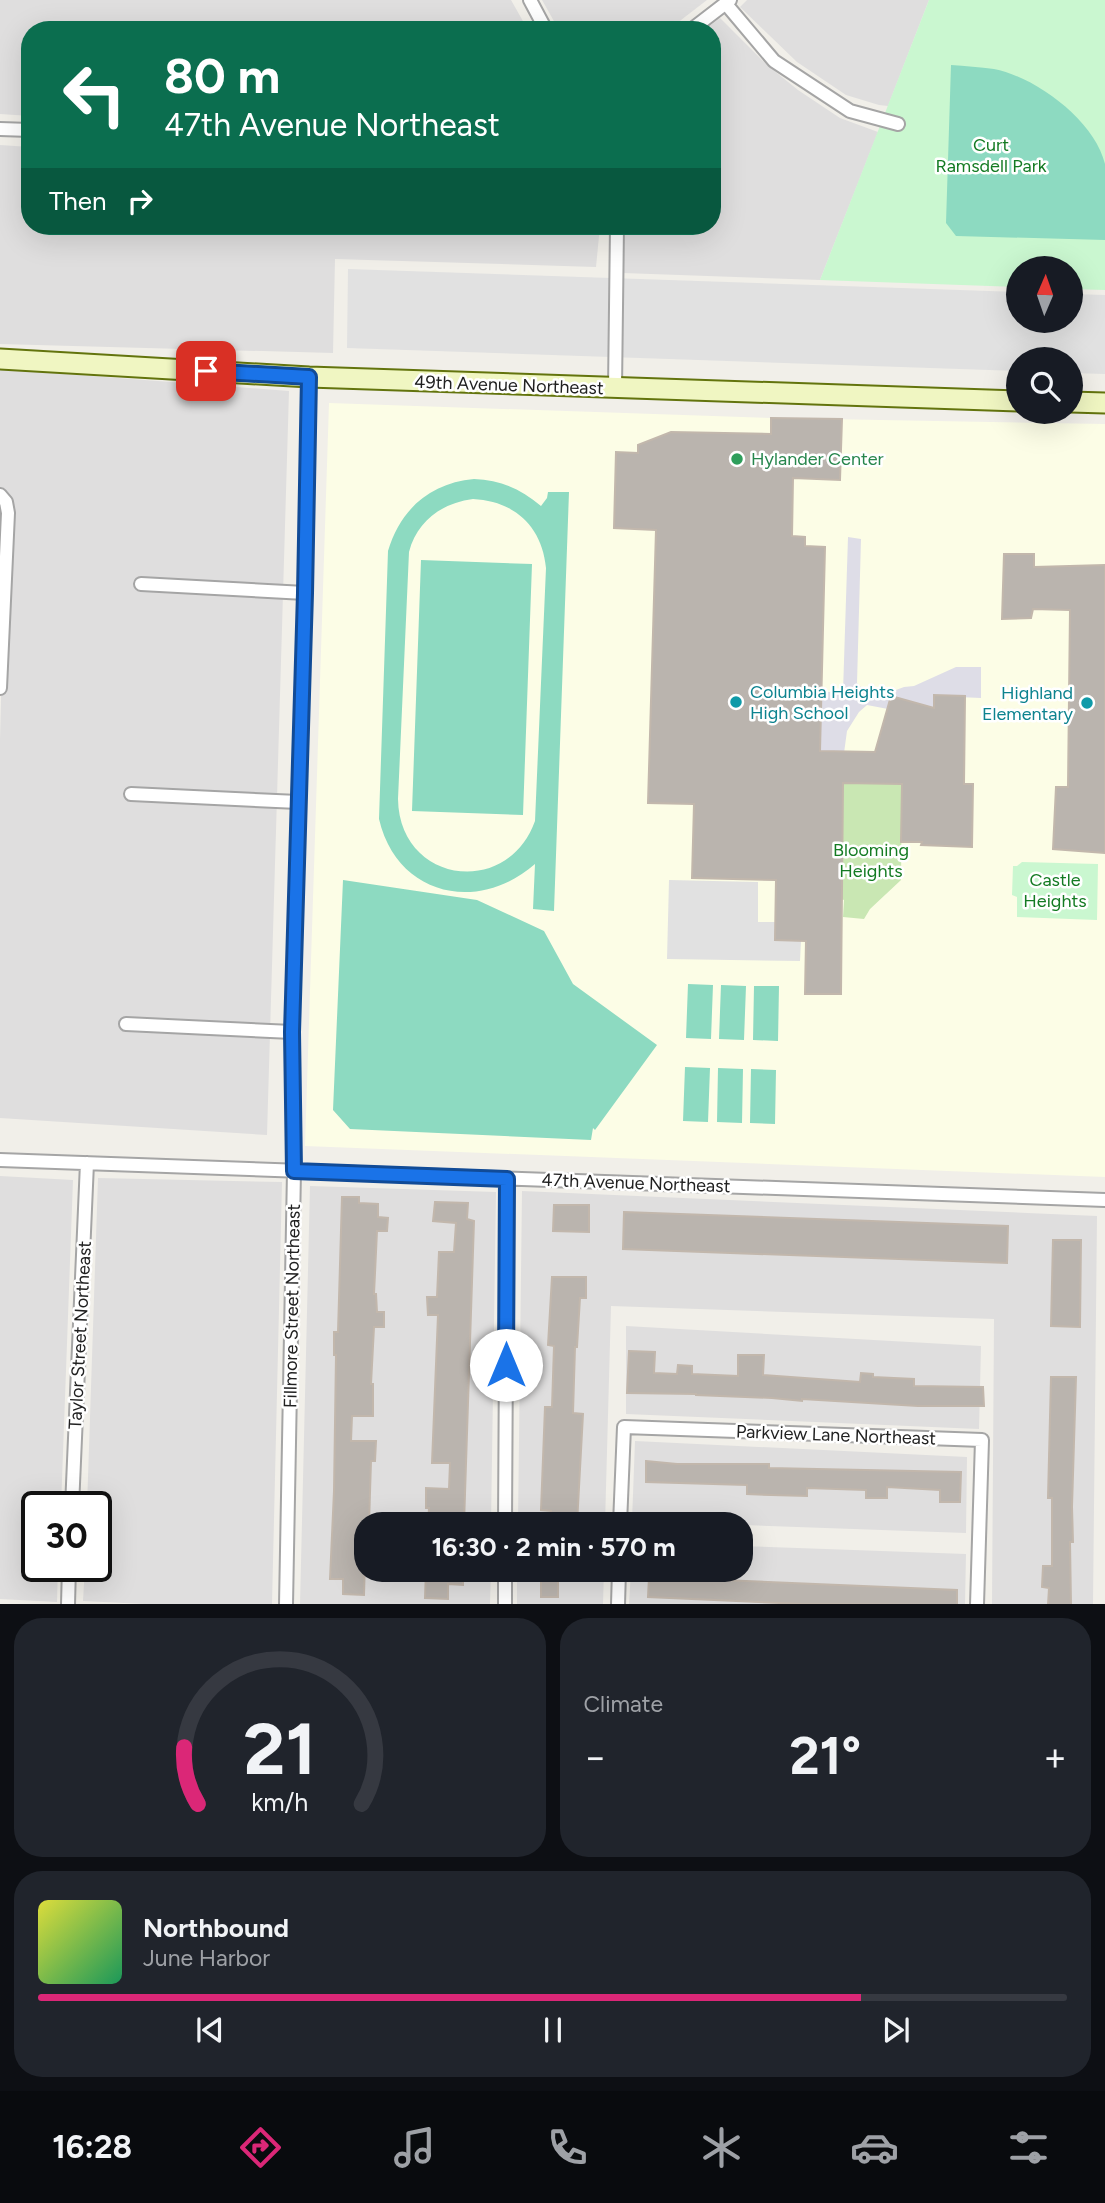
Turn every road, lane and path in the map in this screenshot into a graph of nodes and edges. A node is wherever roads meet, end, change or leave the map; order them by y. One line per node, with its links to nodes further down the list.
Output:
1 (530, 0): 3 (street)
2 (728, 2): 4 (street); 5 (street)
3 (541, 21)
4 (703, 21)
5 (898, 124)
6 (0, 129): 7 (street)
7 (21, 130)
8 (617, 235): 11 (street)
9 (0, 359): 10 (street, 49th Avenue Northeast)
10 (309, 377): 11 (street, 49th Avenue Northeast); 17 (street, Fillmore Street Northeast)
11 (615, 389): 12 (street, 49th Avenue Northeast)
12 (1006, 401)
13 (1083, 402): 14 (street)
14 (1105, 403)
15 (0, 495): 18 (street)
16 (141, 584): 17 (street)
17 (305, 593): 20 (street, Fillmore Street Northeast)
18 (0, 688)
19 (131, 794): 20 (street)
20 (298, 802): 22 (street, Fillmore Street Northeast)
21 (125, 1024): 22 (street)
22 (292, 1032): 25 (street, Fillmore Street Northeast)
23 (0, 1160): 24 (street, 47th Avenue Northeast)
24 (87, 1163): 25 (street, 47th Avenue Northeast); 28 (street, Taylor Street Northeast)
25 (294, 1171): 26 (street, 47th Avenue Northeast); 35 (street, Fillmore Street Northeast)
26 (507, 1179): 27 (street, 47th Avenue Northeast); 29 (street)
27 (1105, 1200)
28 (73, 1491)
29 (505, 1512)
30 (620, 1512): 38 (street, Parkview Lane Northeast)
31 (69, 1582): 34 (street)
32 (505, 1582): 36 (street)
33 (619, 1582): 37 (street)
34 (68, 1604)
35 (286, 1604)
36 (505, 1604)
37 (618, 1604)
38 (977, 1604)

